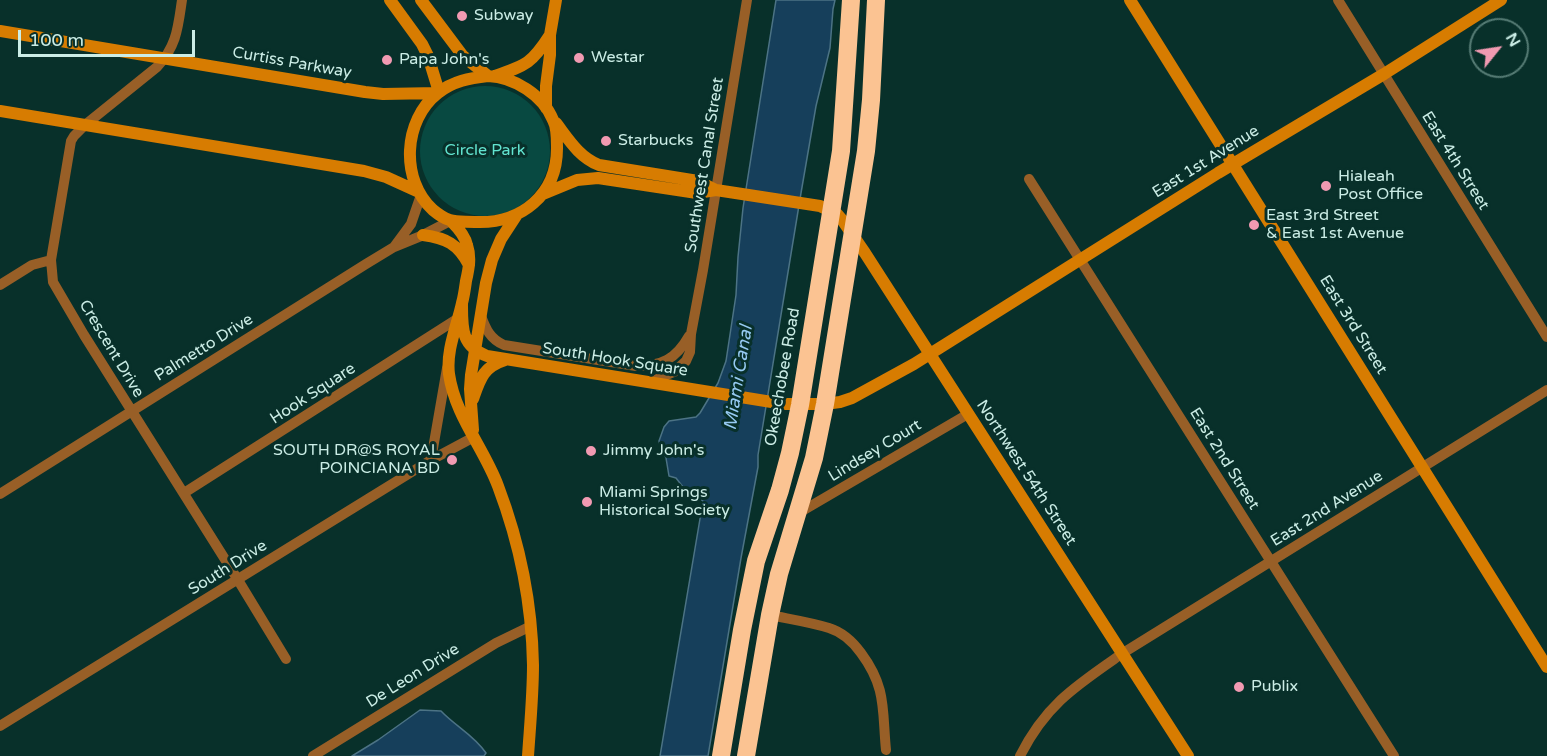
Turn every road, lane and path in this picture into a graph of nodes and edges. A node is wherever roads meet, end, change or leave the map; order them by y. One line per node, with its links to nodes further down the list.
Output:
1 (182, 0): 13 (street)
2 (390, 0): 16 (main road)
3 (421, 0): 15 (main road)
4 (556, 0): 12 (main road)
5 (747, 0): 23 (street, Southwest Canal Street)
6 (851, 0): 26 (highway, Okeechobee Road)
7 (876, 0): 30 (highway)
8 (1130, 0): 21 (main road, East 3rd Street)
9 (1338, 0): 14 (street, East 4th Street)
10 (1501, 0): 14 (main road, East 1st Avenue)
11 (0, 31): 13 (main road, Curtiss Parkway)
12 (550, 35): 15 (main road); 17 (main road)
13 (165, 58): 16 (main road, Curtiss Parkway); 20 (street, Crescent Drive)
14 (1384, 74): 21 (main road, East 1st Avenue); 40 (street, East 4th Street)
15 (491, 76): 16 (main road); 17 (main road)
16 (438, 93): 24 (main road)
17 (546, 108): 19 (main road)
18 (0, 111): 20 (main road)
19 (554, 120): 23 (main road); 25 (main road)
20 (85, 125): 24 (main road); 32 (street, Crescent Drive)
21 (1234, 164): 33 (main road, East 1st Avenue); 57 (main road, East 3rd Street)
22 (1029, 179): 33 (street, East 2nd Street)
23 (716, 190): 25 (main road); 26 (main road); 39 (street, Southwest Canal Street)
24 (420, 194): 28 (main road); 31 (street, Palmetto Drive)
25 (543, 194): 27 (main road)
26 (832, 211): 30 (main road, Northwest 54th Street); 52 (highway, Okeechobee Road)
27 (516, 216): 28 (main road); 37 (main road)
28 (451, 222): 29 (street, Palmetto Drive); 34 (main road)
29 (423, 235): 31 (street, Palmetto Drive); 34 (main road)
30 (853, 235): 43 (main road, Northwest 54th Street); 50 (highway)
31 (394, 247): 53 (street, Palmetto Drive)
32 (51, 260): 35 (street); 53 (street, Crescent Drive)
33 (1080, 260): 43 (main road, East 1st Avenue); 61 (street, East 2nd Street)
34 (469, 265): 36 (main road)
35 (0, 285)
36 (462, 304): 38 (main road); 41 (main road)
37 (481, 316): 41 (main road); 42 (street, South Hook Square)
38 (457, 319): 45 (main road); 58 (street, Hook Square)
39 (691, 334): 46 (street, Southwest Canal Street); 48 (street, Southwest Canal Street)
40 (1547, 337)
41 (475, 349): 44 (main road, South Hook Square); 51 (main road)
42 (564, 354): 46 (street, South Hook Square); 47 (street)
43 (929, 354): 50 (main road, East 1st Avenue); 54 (main road, Northwest 54th Street)
44 (505, 360): 47 (main road, South Hook Square); 51 (main road)
45 (448, 364): 55 (main road); 56 (street)
46 (659, 364)
47 (561, 369): 48 (main road, South Hook Square)
48 (650, 383): 52 (main road, South Hook Square)
49 (1547, 390): 57 (street, East 2nd Avenue)
50 (825, 404): 52 (main road, South Hook Square); 60 (highway)
51 (470, 405): 55 (main road)
52 (800, 405): 72 (highway, Okeechobee Road)
53 (131, 412): 58 (street, Crescent Drive); 59 (street, Palmetto Drive)
54 (968, 414): 60 (street, Lindsey Court); 65 (main road, Northwest 54th Street)
55 (474, 437): 56 (street, South Drive); 64 (main road)
56 (431, 460): 62 (street, South Drive)
57 (1421, 467): 61 (street, East 2nd Avenue); 67 (main road, East 3rd Street)
58 (184, 493): 62 (street, Crescent Drive)
59 (0, 494)
60 (797, 514): 63 (highway)
61 (1271, 561): 65 (street, East 2nd Avenue); 76 (street, East 2nd Street)
62 (238, 580): 66 (street, Crescent Drive); 68 (street, South Drive)
63 (770, 615): 69 (street); 73 (highway)
64 (531, 626): 70 (street, De Leon Drive); 71 (main road)
65 (1123, 653): 74 (street, East 2nd Avenue); 75 (main road, Northwest 54th Street)
66 (286, 659)
67 (1547, 667)
68 (0, 726)
69 (886, 750)
70 (313, 756)
71 (528, 756)
72 (721, 756)
73 (746, 756)
74 (1020, 756)
75 (1188, 756)
76 (1394, 756)

